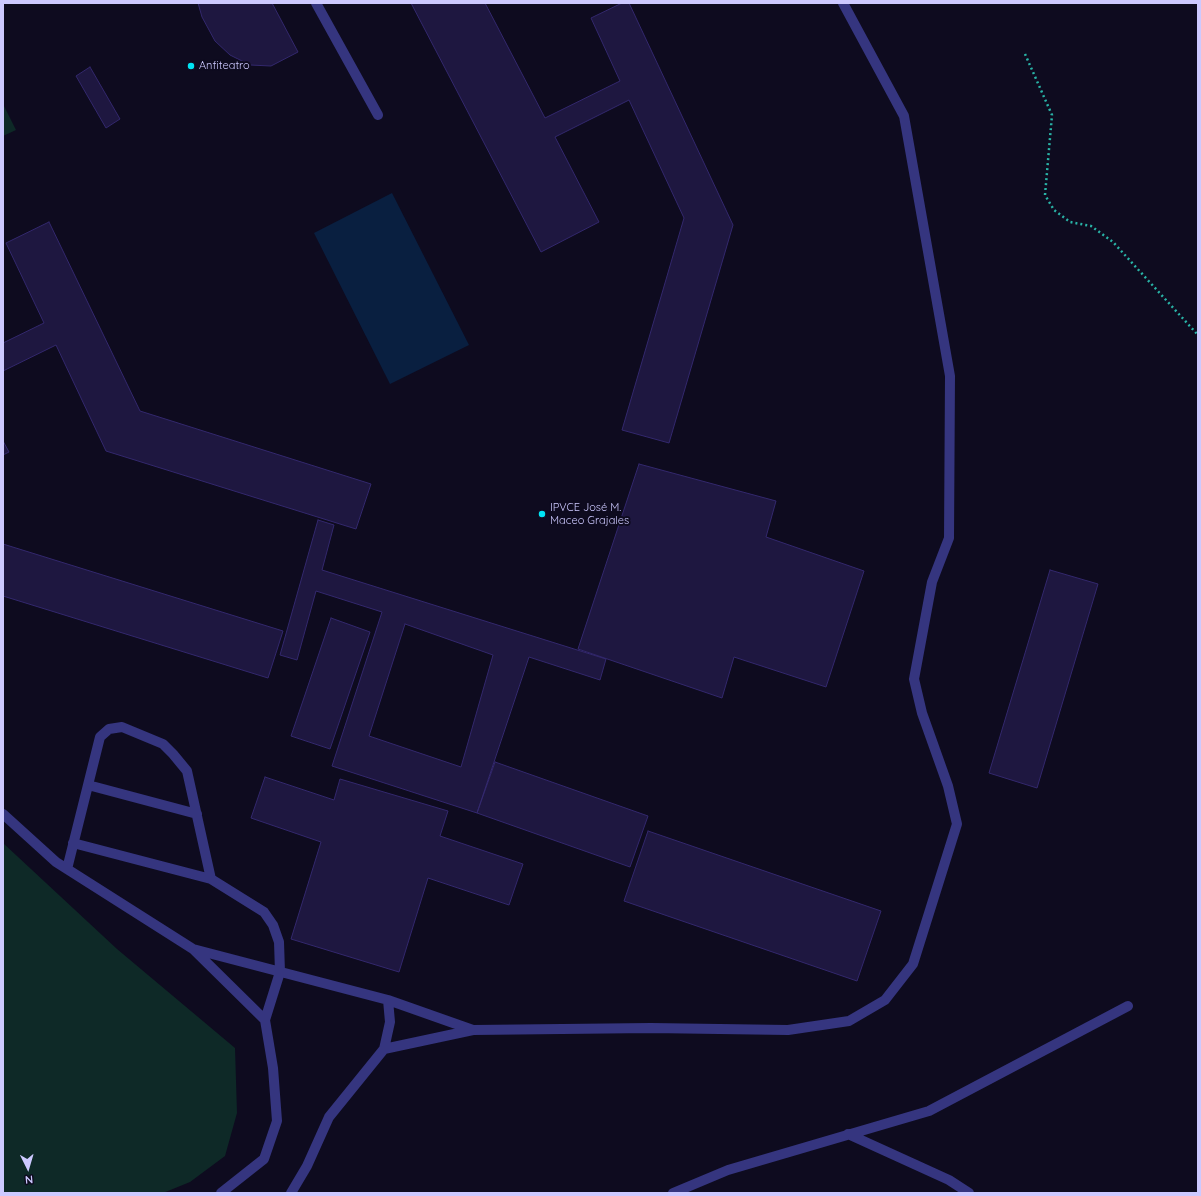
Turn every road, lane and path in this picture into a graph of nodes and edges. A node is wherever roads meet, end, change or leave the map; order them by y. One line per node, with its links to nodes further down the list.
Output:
1 (316, 3): 4 (street)
2 (844, 3): 17 (street)
3 (1025, 54): 5 (path)
4 (378, 115)
5 (1198, 335)
6 (88, 785): 8 (street); 8 (street); 9 (street)
7 (3, 814): 10 (street)
8 (197, 814): 11 (street)
9 (73, 843): 10 (street); 11 (street)
10 (67, 869): 12 (street)
11 (211, 879): 13 (street)
12 (193, 949): 13 (street); 16 (street)
13 (280, 972): 14 (street); 16 (street)
14 (388, 1000): 17 (street); 18 (street)
15 (1128, 1006): 19 (street)
16 (264, 1020): 20 (street)
17 (473, 1030): 18 (street)
18 (384, 1049): 21 (street)
19 (848, 1134): 22 (street); 23 (street)
20 (221, 1193)
21 (291, 1193)
22 (674, 1193)
23 (969, 1193)

